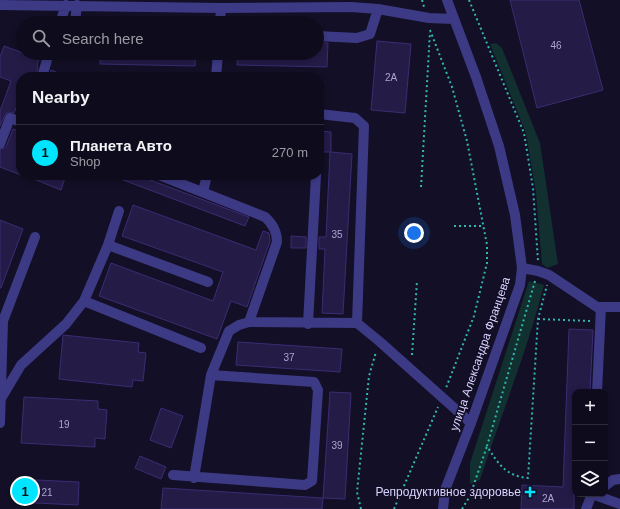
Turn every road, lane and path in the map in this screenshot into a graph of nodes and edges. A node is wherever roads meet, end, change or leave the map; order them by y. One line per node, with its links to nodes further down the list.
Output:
1 (276, 0): 7 (street)
2 (447, 0): 13 (street, улица Александра Францева)
3 (0, 5): 4 (street)
4 (66, 5): 5 (street); 9 (street)
5 (77, 5): 6 (street); 10 (street)
6 (221, 8): 7 (street); 11 (street)
7 (284, 8): 8 (street)
8 (378, 9): 12 (street); 15 (street)
9 (62, 16)
10 (76, 16)
11 (220, 16)
12 (429, 18): 13 (street); 14 (path)
13 (453, 19): 33 (street, улица Александра Францева)
14 (430, 30): 26 (path); 30 (path)
15 (324, 36)
16 (47, 60): 18 (street)
17 (217, 60): 19 (street)
18 (43, 72)
19 (216, 72)
20 (324, 115): 42 (street)
21 (16, 120): 22 (street)
22 (0, 144)
23 (172, 180): 27 (street)
24 (206, 180): 27 (street)
25 (316, 180): 43 (street)
26 (421, 187)
27 (203, 192): 40 (street)
28 (119, 211): 32 (street)
29 (454, 226): 30 (path)
30 (483, 226): 50 (path)
31 (35, 237): 49 (street)
32 (108, 245): 35 (street); 36 (street)
33 (522, 268): 37 (street); 52 (street, улица Александра Францева)
34 (417, 281): 46 (path)
35 (208, 282)
36 (84, 301): 45 (street); 49 (street)
37 (601, 307): 38 (street); 41 (street)
38 (620, 307)
39 (538, 319): 41 (path)
40 (249, 322): 43 (street); 47 (street)
41 (600, 322): 48 (street)
42 (357, 323): 43 (street); 44 (street)
43 (308, 324)
44 (379, 340): 46 (street); 61 (path)
45 (201, 348)
46 (411, 369): 50 (street)
47 (210, 375): 55 (street); 55 (street)
48 (597, 389)
49 (2, 397): 51 (street)
50 (442, 399): 52 (street); 62 (path)
51 (0, 422)
52 (471, 423): 63 (street, улица Александра Францева)
53 (488, 446): 64 (path)
54 (173, 475): 55 (street)
55 (194, 478)
56 (620, 479): 57 (street)
57 (608, 484)
58 (592, 497): 65 (street)
59 (601, 497): 60 (street)
60 (620, 504)
61 (361, 509)
62 (394, 509)
63 (443, 509)
64 (462, 509)
65 (586, 509)

